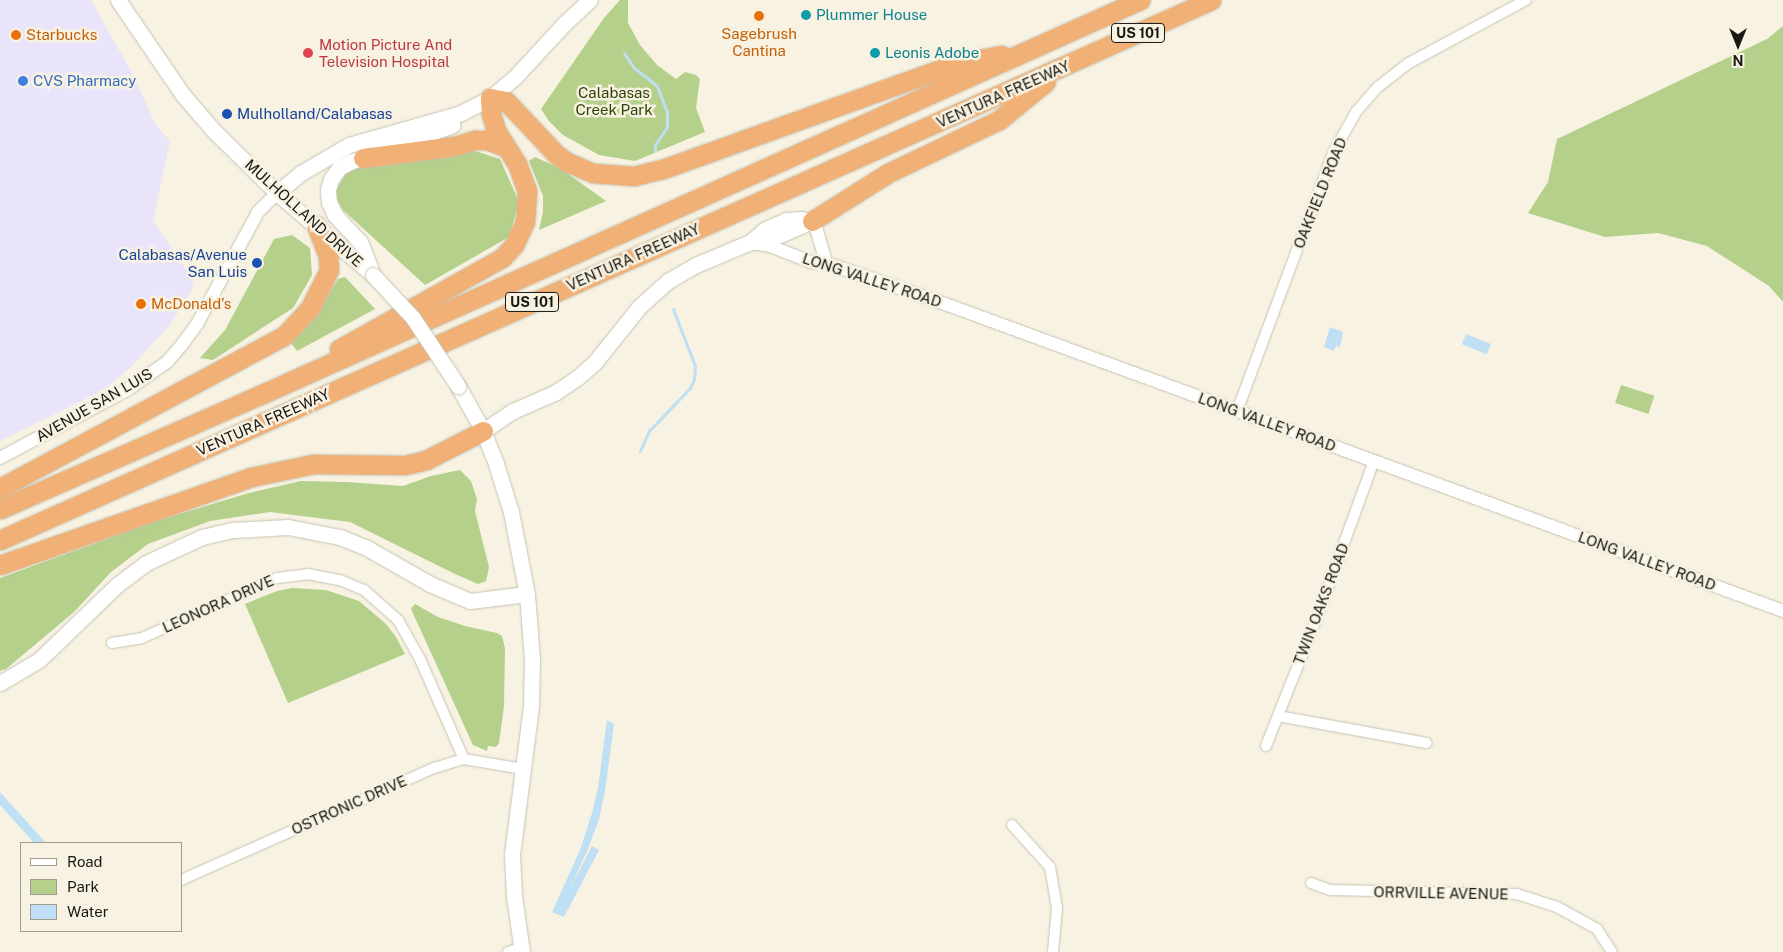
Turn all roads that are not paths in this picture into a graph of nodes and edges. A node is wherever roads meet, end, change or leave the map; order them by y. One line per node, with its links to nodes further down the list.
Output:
1 (118, 0): 11 (main road, MULHOLLAND DRIVE)
2 (590, 0): 8 (main road)
3 (1140, 0): 6 (highway, VENTURA FREEWAY / US 101)
4 (1211, 0): 7 (highway, VENTURA FREEWAY / US 101)
5 (1526, 0): 18 (street, OAKFIELD ROAD)
6 (1033, 49): 8 (highway); 17 (highway, VENTURA FREEWAY / US 101)
7 (1066, 66): 12 (highway); 24 (highway, VENTURA FREEWAY / US 101)
8 (490, 98): 9 (highway); 10 (main road); 11 (main road)
9 (505, 147): 10 (highway); 17 (highway)
10 (363, 158): 16 (main road)
11 (277, 193): 13 (main road, MULHOLLAND DRIVE); 20 (street, AVENUE SAN LUIS)
12 (812, 221): 14 (main road); 15 (street)
13 (316, 225): 16 (main road, MULHOLLAND DRIVE); 22 (highway)
14 (748, 242): 15 (street, LONG VALLEY ROAD); 19 (main road)
15 (826, 263): 18 (street, LONG VALLEY ROAD)
16 (374, 275): 19 (main road, MULHOLLAND DRIVE, bridge)
17 (260, 395): 23 (highway, VENTURA FREEWAY / US 101)
18 (1237, 411): 21 (street, LONG VALLEY ROAD)
19 (483, 431): 25 (highway); 26 (main road, MULHOLLAND DRIVE)
20 (0, 458)
21 (1374, 462): 27 (street, LONG VALLEY ROAD); 30 (street, TWIN OAKS ROAD)
22 (0, 488)
23 (0, 509)
24 (0, 540)
25 (0, 564)
26 (527, 594): 29 (main road); 34 (main road, MULHOLLAND DRIVE)
27 (1783, 612)
28 (112, 643): 33 (street, LEONORA DRIVE)
29 (0, 683)
30 (1278, 716): 31 (street); 32 (street, TWIN OAKS ROAD)
31 (1427, 743)
32 (1266, 746)
33 (464, 758): 34 (street, OSTRONIC DRIVE); 36 (street, OSTRONIC DRIVE)
34 (523, 769): 38 (main road, MULHOLLAND DRIVE)
35 (1012, 825): 39 (street)
36 (182, 880)
37 (1311, 883): 40 (street, ORRVILLE AVENUE)
38 (517, 951)
39 (1053, 952)
40 (1612, 952)

